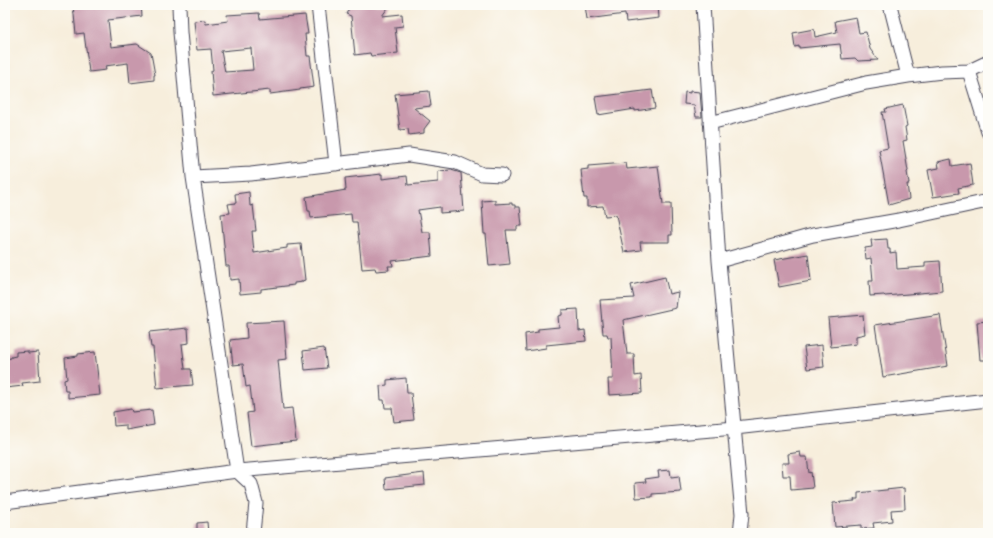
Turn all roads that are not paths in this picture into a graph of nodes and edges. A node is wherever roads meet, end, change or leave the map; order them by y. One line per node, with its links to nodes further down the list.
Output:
1 (179, 5): 12 (street)
2 (318, 5): 10 (street)
3 (703, 5): 8 (street)
4 (890, 5): 7 (street)
5 (988, 62): 6 (street)
6 (970, 71): 7 (street); 9 (street)
7 (908, 76): 8 (street)
8 (710, 123): 14 (street)
9 (988, 132)
10 (336, 164): 11 (street); 12 (street)
11 (502, 175)
12 (193, 177): 17 (street)
13 (988, 201): 14 (street)
14 (719, 261): 16 (street)
15 (988, 400): 16 (street)
16 (735, 428): 17 (street); 19 (street)
17 (237, 471): 18 (street); 20 (street)
18 (5, 502)
19 (742, 514): 21 (street); 22 (street)
20 (253, 533)
21 (740, 533)
22 (746, 533)

